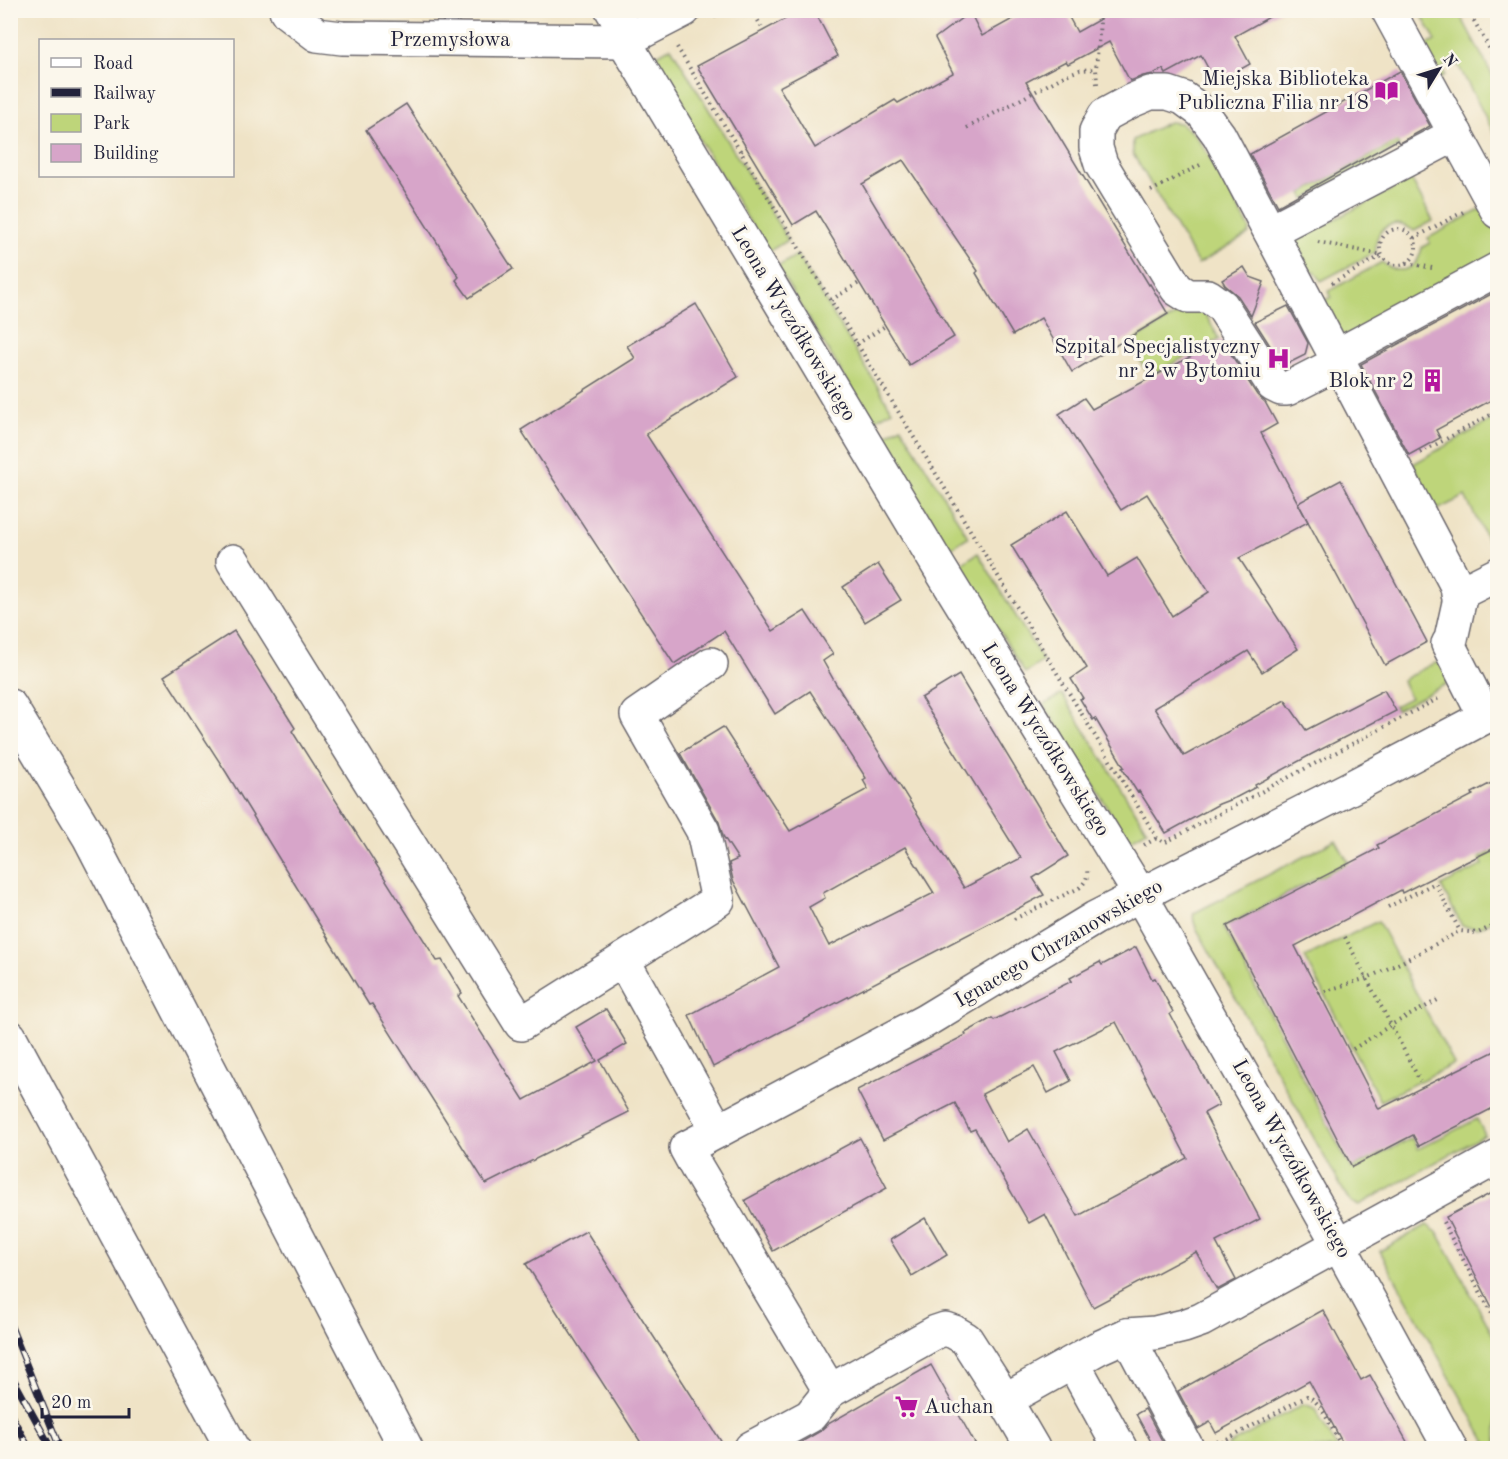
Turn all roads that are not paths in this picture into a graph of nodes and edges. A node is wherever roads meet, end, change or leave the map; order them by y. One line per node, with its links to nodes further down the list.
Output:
1 (286, 10): 5 (street, Przemysłowa)
2 (612, 10): 5 (street, Leona Wyczółkowskiego)
3 (1388, 10): 6 (street)
4 (678, 25): 5 (street)
5 (626, 39): 17 (street, Leona Wyczółkowskiego)
6 (1456, 134): 7 (street); 8 (street)
7 (1494, 205)
8 (1270, 231): 10 (street); 10 (street)
9 (1497, 269): 10 (street)
10 (1338, 359): 13 (street)
11 (233, 561): 18 (street)
12 (1497, 574): 13 (street)
13 (1458, 594): 16 (street)
14 (711, 664): 18 (street)
15 (10, 706): 29 (street)
16 (1491, 714): 17 (street, Ignacego Chrzanowskiego)
17 (1141, 896): 20 (street, Ignacego Chrzanowskiego); 22 (street, Leona Wyczółkowskiego)
18 (623, 960): 20 (street)
19 (10, 1037): 28 (street)
20 (718, 1131): 25 (street, Ignacego Chrzanowskiego)
21 (1497, 1157): 22 (street)
22 (1339, 1245): 23 (street); 33 (street, Leona Wyczółkowskiego)
23 (1127, 1335): 24 (street); 27 (street)
24 (1073, 1363): 26 (street); 32 (street)
25 (830, 1390): 26 (street); 30 (street)
26 (1005, 1400): 31 (street)
27 (1199, 1443)
28 (232, 1449)
29 (405, 1449)
30 (751, 1449)
31 (1034, 1449)
32 (1120, 1449)
33 (1450, 1449)

